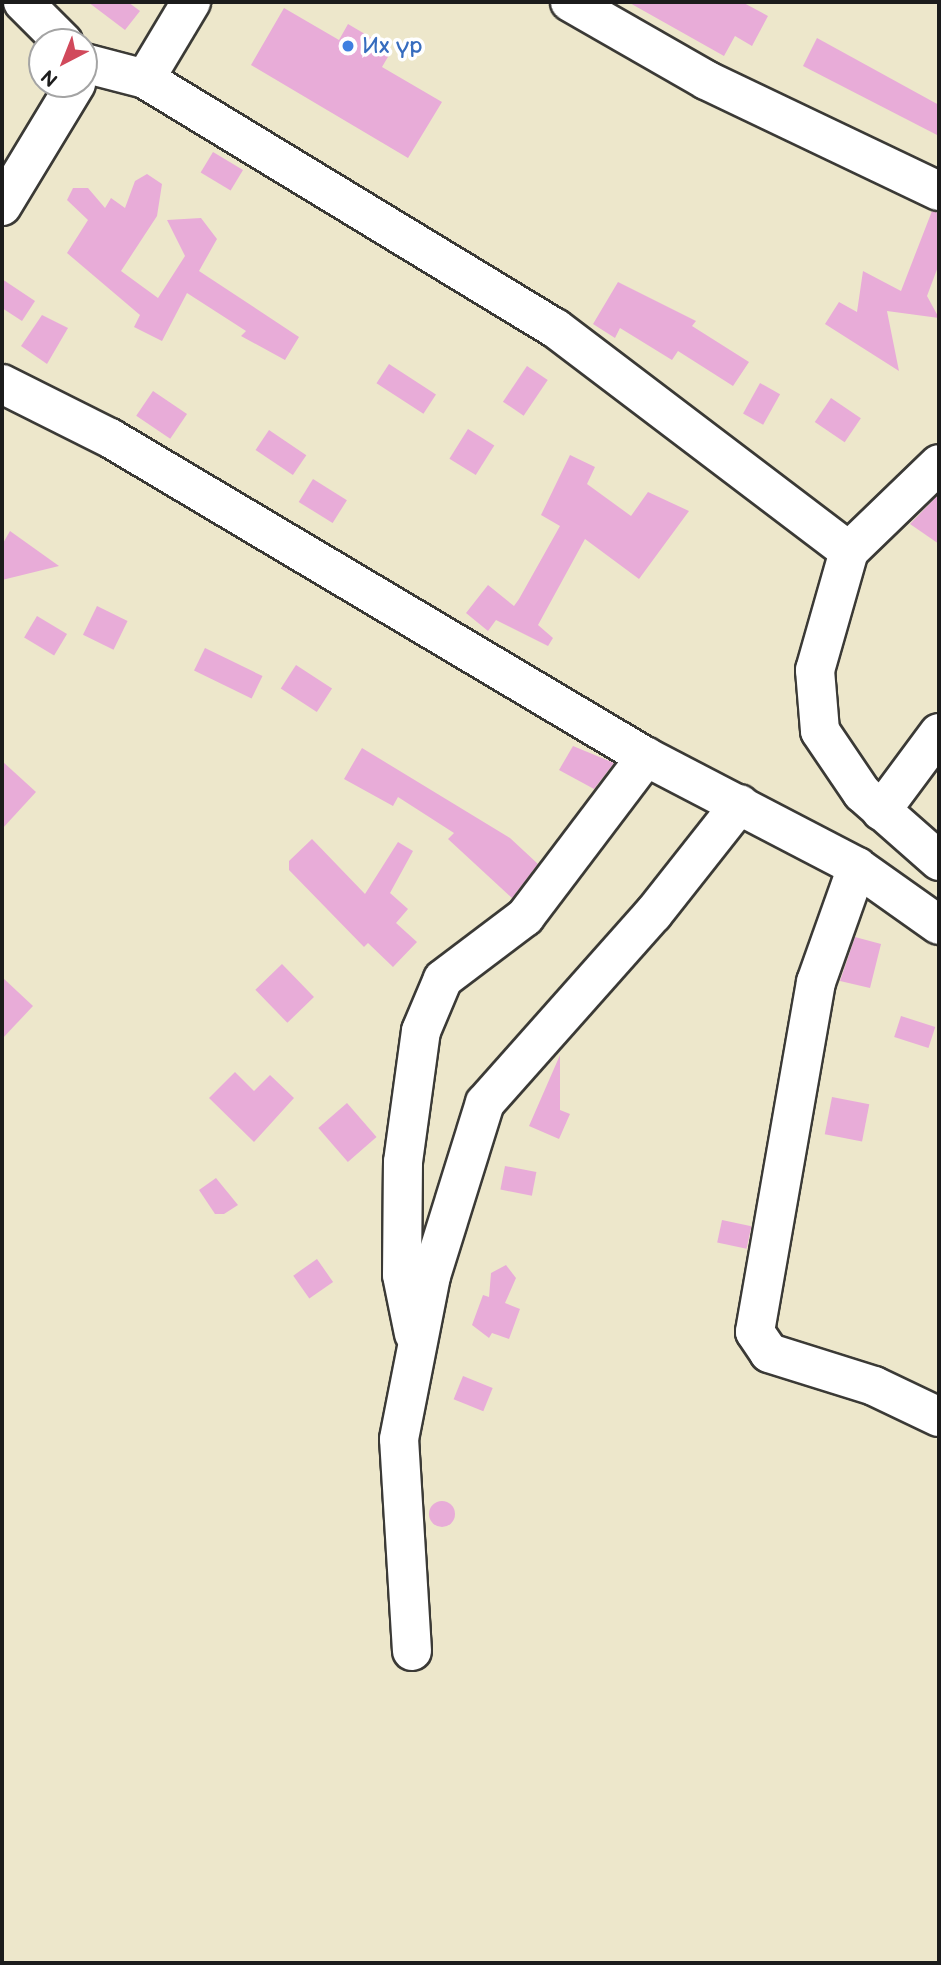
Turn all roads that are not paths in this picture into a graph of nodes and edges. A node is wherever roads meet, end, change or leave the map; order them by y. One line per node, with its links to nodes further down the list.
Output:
1 (23, 2): 4 (street)
2 (191, 2): 6 (street)
3 (570, 2): 8 (street)
4 (46, 28)
5 (98, 69): 6 (street)
6 (145, 79): 12 (street)
7 (61, 98): 9 (street)
8 (939, 191)
9 (2, 206)
10 (2, 384): 14 (street)
11 (939, 464): 12 (street)
12 (849, 551): 16 (street)
13 (939, 733): 16 (street)
14 (646, 757): 15 (street); 20 (street)
15 (740, 804): 18 (street); 20 (street)
16 (881, 811): 17 (street)
17 (939, 861)
18 (857, 867): 19 (street); 21 (street)
19 (939, 924)
20 (418, 1344): 22 (street)
21 (939, 1417)
22 (412, 1651)

